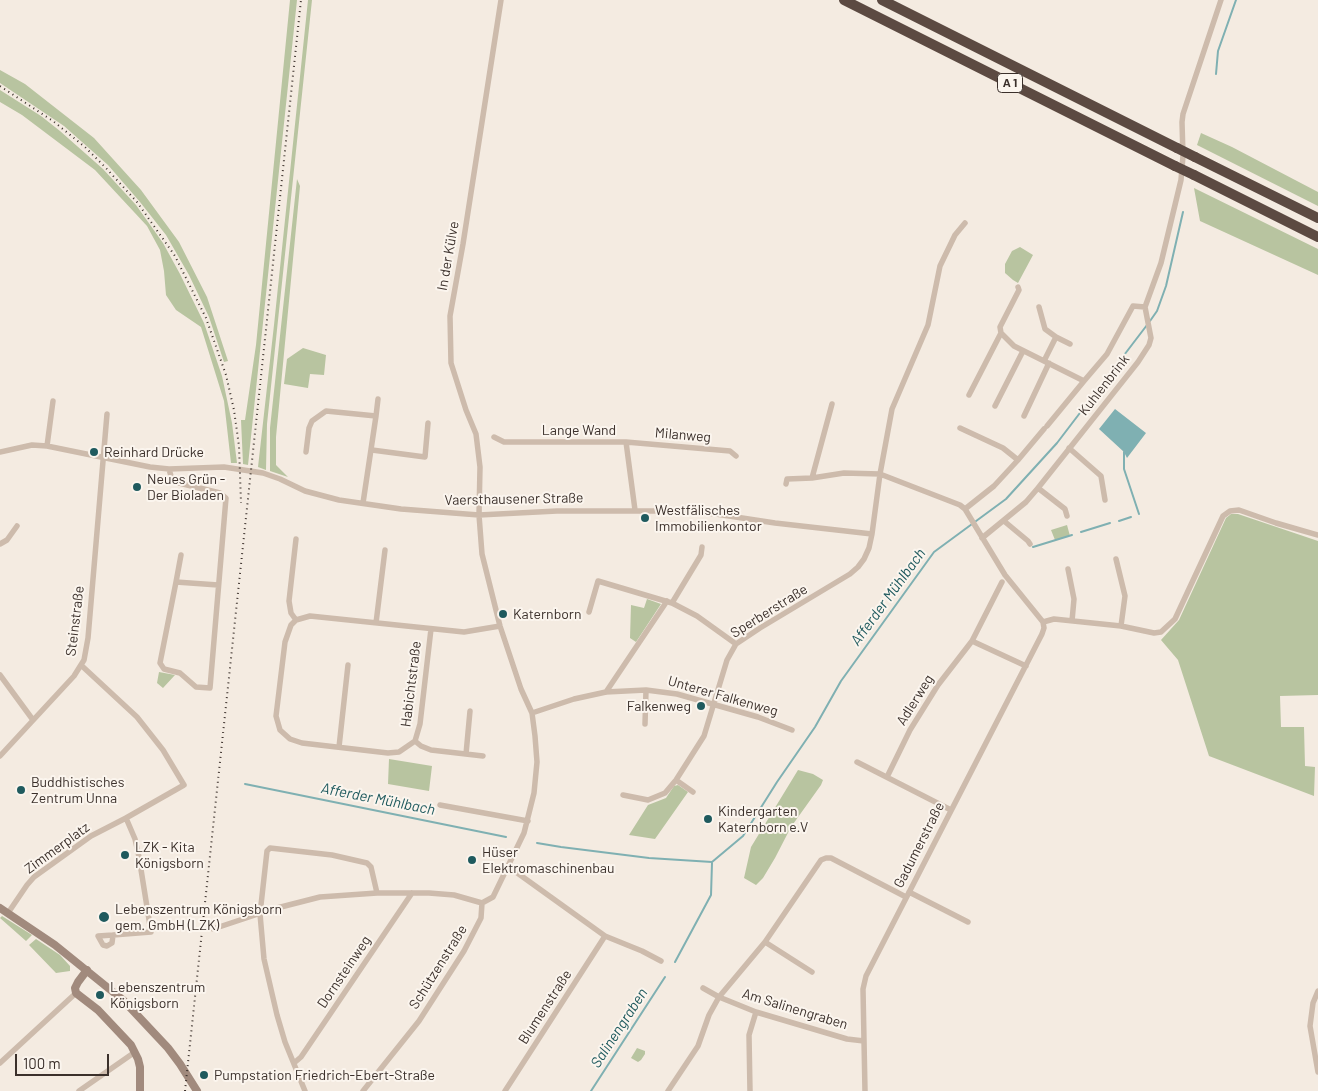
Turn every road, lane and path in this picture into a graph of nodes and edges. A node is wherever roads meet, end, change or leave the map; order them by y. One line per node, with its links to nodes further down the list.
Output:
1 (501, 0): 46 (street, In der Külve)
2 (844, 0): 7 (highway, A 1, bridge)
3 (882, 0): 5 (highway, A 1, bridge)
4 (1221, 0): 9 (street)
5 (1318, 218)
6 (965, 223): 38 (street, Sperberstraße)
7 (1318, 237)
8 (1018, 287): 11 (street)
9 (1145, 306): 16 (street); 30 (street, Kuhlenbrink)
10 (1039, 307): 12 (street)
11 (1001, 333): 14 (street); 17 (street)
12 (1056, 338): 13 (street); 15 (street)
13 (1070, 344)
14 (1023, 351): 15 (street); 21 (street)
15 (1047, 362): 16 (street); 24 (street)
16 (1084, 381): 36 (street)
17 (969, 395)
18 (378, 399): 23 (street)
19 (53, 401): 29 (street)
20 (832, 404): 39 (street)
21 (995, 406)
22 (107, 414): 35 (street)
23 (376, 416): 31 (street); 33 (street)
24 (1024, 416)
25 (428, 423): 31 (street)
26 (960, 428): 36 (street)
27 (494, 437): 28 (street, Lange Wand)
28 (626, 442): 34 (street, Milanweg); 45 (street, Lange Wand)
29 (47, 446): 32 (street, Vaersthausener Straße); 35 (street, Vaersthausener Straße)
30 (1069, 448): 41 (street, Kuhlenbrink); 42 (street)
31 (372, 450): 43 (street)
32 (0, 452)
33 (306, 452)
34 (736, 456)
35 (103, 458): 37 (street, Vaersthausener Straße); 76 (street, Steinstraße)
36 (1018, 460): 44 (street)
37 (169, 469): 43 (street, Vaersthausener Straße); 63 (street)
38 (880, 474): 39 (street); 44 (street); 50 (street, Sperberstraße)
39 (812, 478): 40 (street)
40 (786, 484)
41 (1038, 488): 47 (street); 48 (street, Kuhlenbrink)
42 (1105, 500)
43 (363, 503): 46 (street, Vaersthausener Straße)
44 (965, 509): 52 (street)
45 (635, 510): 46 (street, Vaersthausener Straße); 50 (street, Vaersthausener Straße)
46 (479, 514): 70 (street)
47 (1067, 516)
48 (1004, 521): 52 (street, Kuhlenbrink); 55 (street)
49 (17, 526): 54 (street)
50 (872, 534): 74 (street, Sperberstraße)
51 (1318, 535): 71 (street)
52 (982, 538): 68 (street)
53 (296, 539): 66 (street)
54 (0, 544)
55 (1030, 544)
56 (702, 547): 64 (street)
57 (385, 550): 69 (street)
58 (180, 555): 61 (street)
59 (1116, 559): 71 (street)
60 (1068, 569): 67 (street)
61 (176, 582): 63 (street); 63 (street)
62 (1002, 582): 73 (street, Adlerweg)
63 (218, 585)
64 (670, 602): 65 (street); 74 (street); 80 (street)
65 (589, 612)
66 (296, 620): 69 (street, Habichtstraße); 88 (street, Habichtstraße)
67 (1072, 621): 68 (street); 71 (street)
68 (1043, 622): 77 (street, Gadumerstraße)
69 (376, 623): 72 (street, Habichtstraße)
70 (500, 626): 72 (street, Habichtstraße); 83 (street)
71 (1121, 626)
72 (431, 630): 87 (street, Habichtstraße)
73 (972, 641): 77 (street); 93 (street, Adlerweg)
74 (736, 644): 81 (street, Sperberstraße)
75 (348, 665): 88 (street)
76 (82, 666): 84 (street, Steinstraße); 99 (street, Zimmerplatz)
77 (1026, 666): 98 (street, Gadumerstraße)
78 (0, 675): 84 (street)
79 (646, 690): 80 (street, Unterer Falkenweg); 81 (street, Unterer Falkenweg); 85 (street, Unterer Falkenweg)
80 (606, 692): 83 (street, Unterer Falkenweg)
81 (714, 705): 86 (street, Unterer Falkenweg); 94 (street, Sperberstraße)
82 (470, 711): 89 (street)
83 (532, 713): 100 (street)
84 (33, 720): 90 (street, Steinstraße)
85 (644, 724)
86 (792, 730)
87 (415, 741): 88 (street, Habichtstraße); 89 (street, Habichtstraße)
88 (339, 748)
89 (466, 754): 91 (street, Habichtstraße)
90 (0, 756)
91 (483, 756)
92 (857, 762): 93 (street)
93 (887, 777): 98 (street)
94 (676, 780): 95 (street); 96 (street, Sperberstraße)
95 (693, 792)
96 (622, 795)
97 (440, 805): 100 (street)
98 (950, 810): 104 (street, Gadumerstraße)
99 (126, 818): 107 (street, Zimmerplatz); 111 (street)
100 (528, 822): 101 (street)
101 (509, 866): 105 (street); 112 (street)
102 (377, 893): 103 (street); 108 (street); 108 (street)
103 (412, 893): 105 (street); 125 (street, Dornsteinweg)
104 (908, 894): 109 (street); 113 (street); 122 (street, Gadumerstraße)
105 (482, 903): 131 (street, Schützenstraße)
106 (0, 908): 107 (main road)
107 (8, 912): 115 (main road)
108 (260, 914): 110 (street); 125 (street)
109 (968, 922)
110 (213, 929)
111 (113, 935)
112 (606, 936): 114 (street); 132 (street, Blumenstraße)
113 (765, 942): 116 (street); 120 (street)
114 (661, 961)
115 (88, 970): 119 (main road); 129 (main road)
116 (812, 972)
117 (703, 988): 120 (street, Am Salinengraben)
118 (1318, 991): 126 (street)
119 (76, 993): 123 (main road); 124 (street)
120 (719, 997): 121 (street, Am Salinengraben); 133 (street)
121 (756, 1012): 122 (street, Am Salinengraben); 134 (street)
122 (864, 1041): 135 (street, Gadumerstraße)
123 (135, 1052): 127 (street); 128 (main road)
124 (0, 1063)
125 (294, 1063): 130 (street)
126 (1318, 1072)
127 (79, 1091)
128 (140, 1091)
129 (197, 1091)
130 (305, 1091)
131 (363, 1091)
132 (505, 1091)
133 (668, 1091)
134 (750, 1091)
135 (865, 1091)

